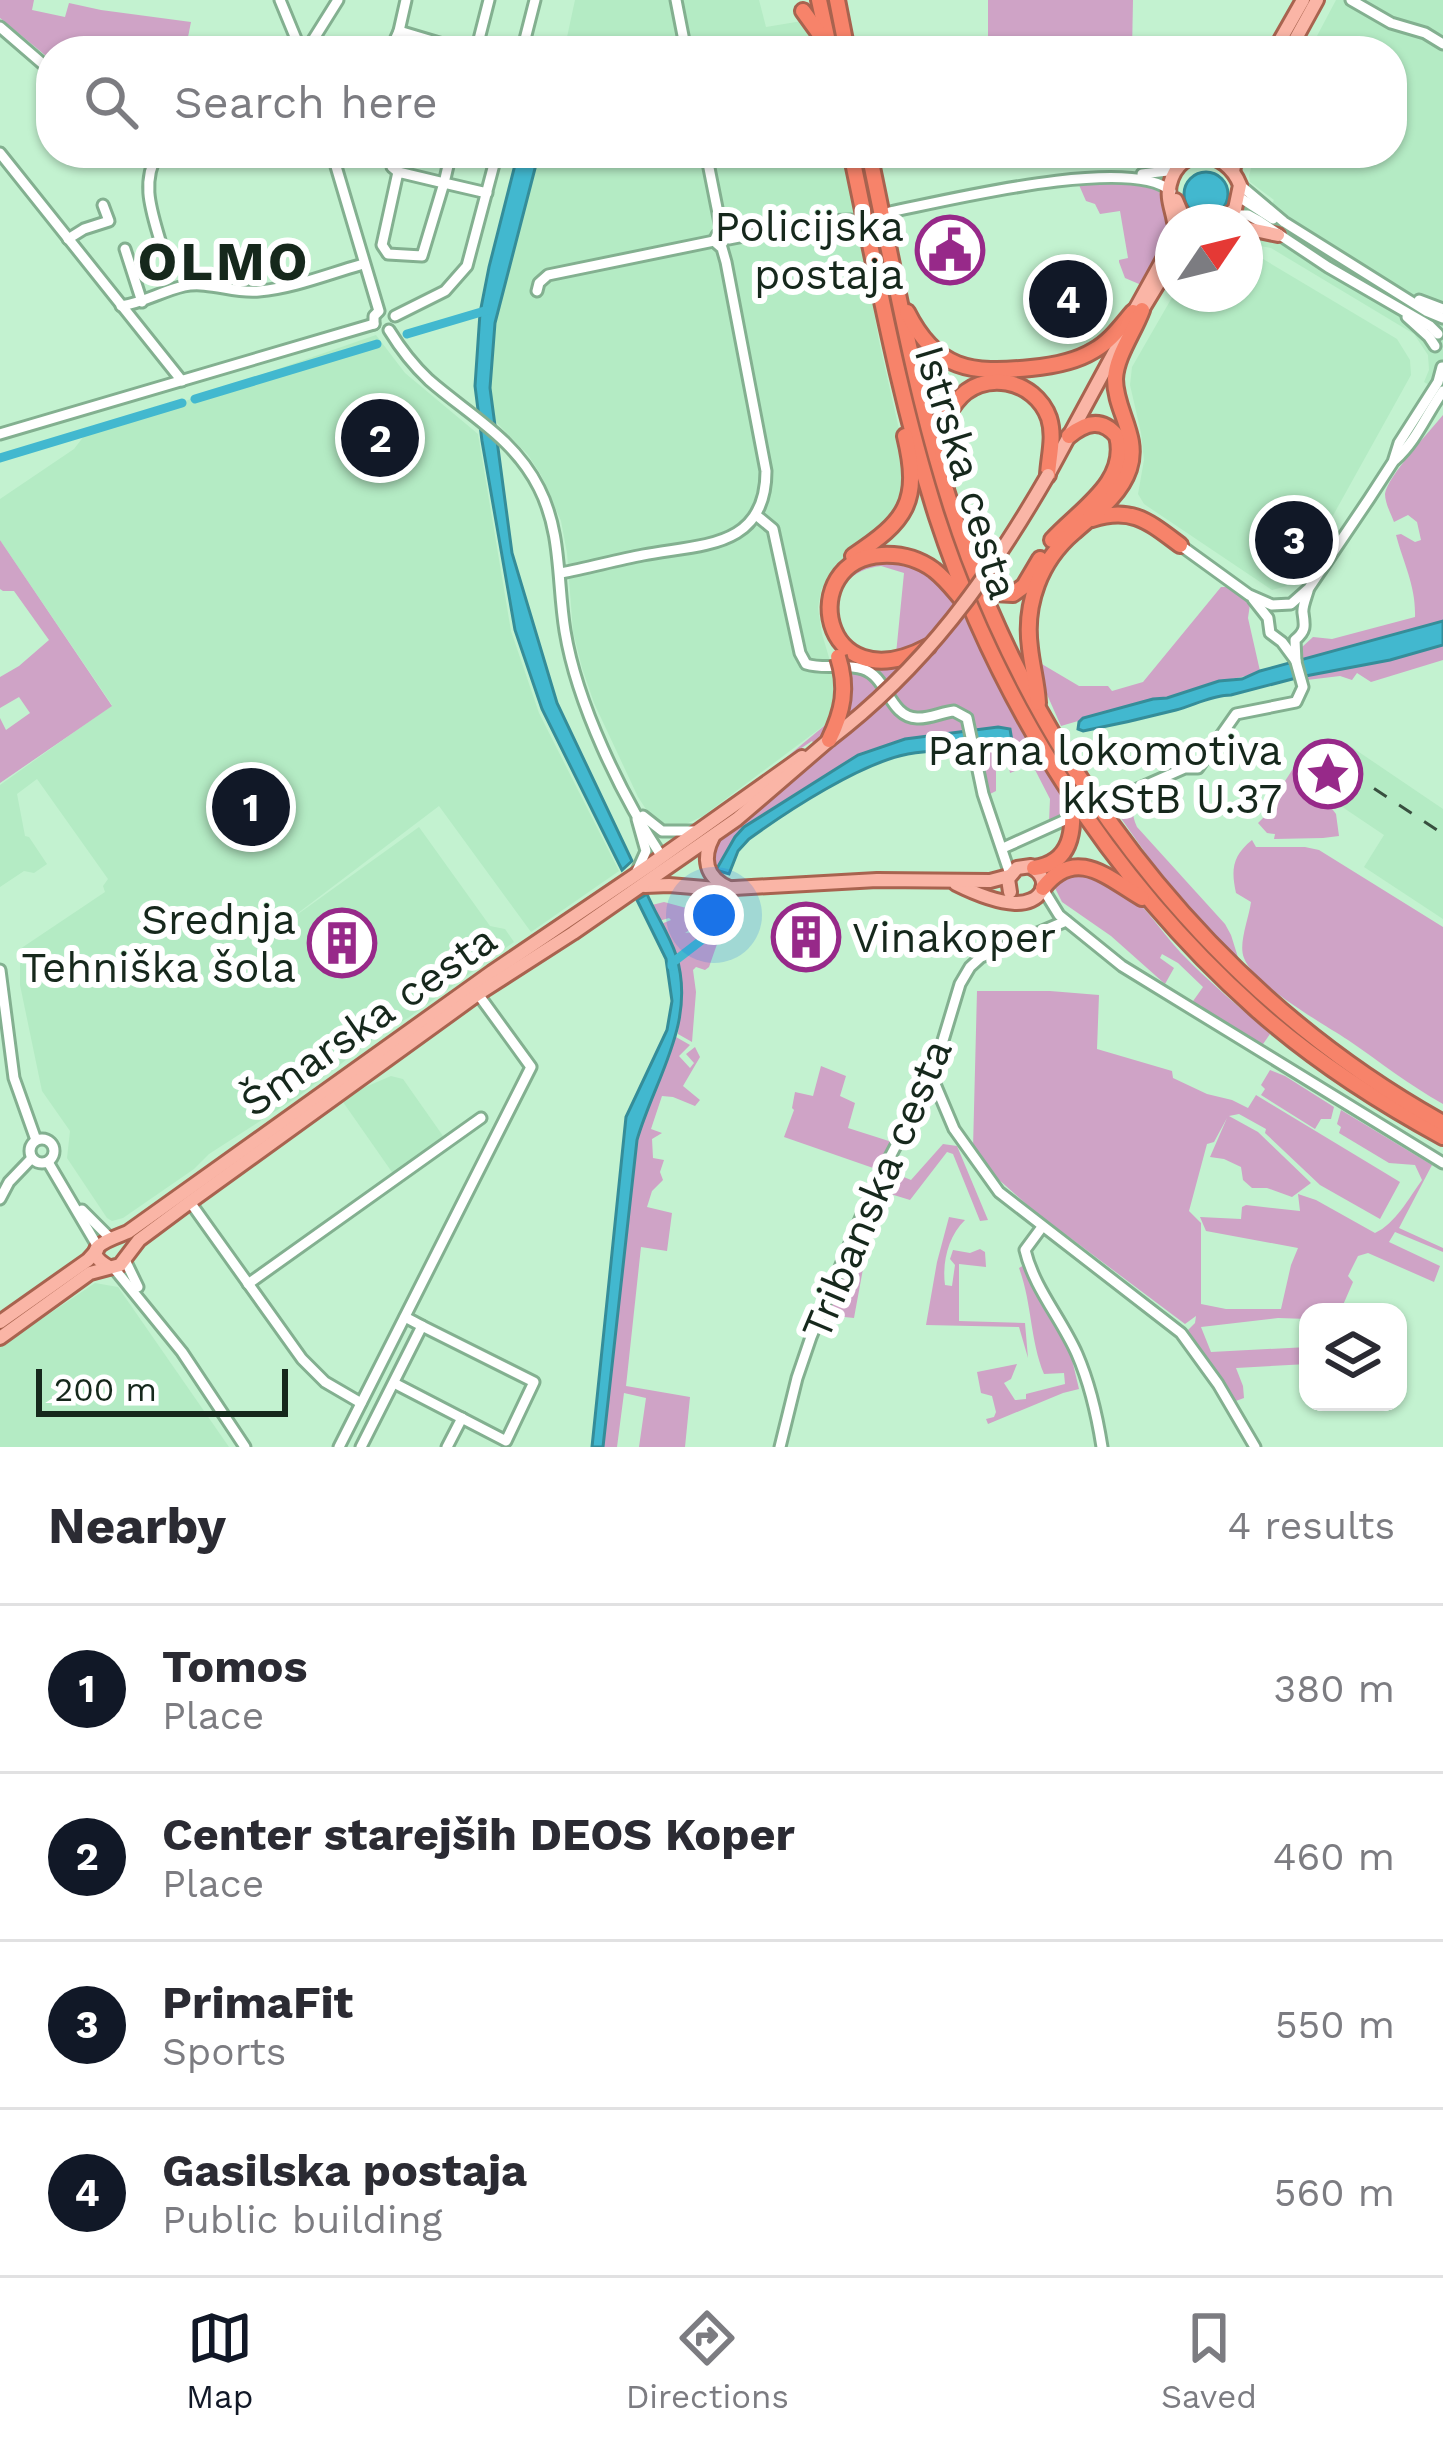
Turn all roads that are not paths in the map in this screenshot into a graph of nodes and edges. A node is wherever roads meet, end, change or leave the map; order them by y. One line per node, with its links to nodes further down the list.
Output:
1 (280, 0): 15 (street)
2 (338, 0): 16 (street)
3 (406, 0): 14 (street)
4 (489, 0): 19 (street)
5 (535, 0): 20 (street)
6 (676, 0): 21 (street)
7 (819, 0): 23 (highway)
8 (837, 0): 24 (highway)
9 (1303, 0): 25 (main road)
10 (1317, 0): 26 (main road)
11 (1351, 0): 27 (street)
12 (803, 11): 22 (highway)
13 (0, 27): 28 (street)
14 (399, 31): 17 (street); 18 (street)
15 (295, 36)
16 (316, 36)
17 (397, 36)
18 (407, 36)
19 (480, 36)
20 (526, 36)
21 (683, 36)
22 (821, 36)
23 (826, 36)
24 (844, 36)
25 (1283, 36)
26 (1297, 36)
27 (1443, 44)
28 (36, 58)
29 (0, 153): 59 (street)
30 (150, 168): 61 (street)
31 (336, 168): 73 (street)
32 (393, 168): 45 (street)
33 (448, 168): 47 (street)
34 (493, 168): 49 (street)
35 (709, 168): 60 (street)
36 (854, 168): 83 (highway, Istrska cesta)
37 (871, 168): 69 (highway, Istrska cesta)
38 (1179, 168): 43 (main road)
39 (1191, 168): 50 (main road)
40 (1223, 168): 48 (main road)
41 (1229, 168): 44 (main road)
42 (1234, 168): 44 (main road)
43 (1176, 170): 46 (street); 50 (main road)
44 (1233, 171): 48 (main road)
45 (398, 172): 47 (street); 47 (street)
46 (1132, 178): 50 (street); 54 (street)
47 (444, 183): 49 (street)
48 (1239, 191): 52 (main road); 58 (street)
49 (487, 193): 75 (street)
50 (1171, 194): 51 (main road)
51 (1174, 204)
52 (1232, 204)
53 (104, 205): 59 (street)
54 (890, 212)
55 (851, 220): 60 (street)
56 (1263, 221): 58 (street)
57 (1263, 228): 58 (main road)
58 (1281, 228): 72 (street); 76 (street)
59 (68, 239): 71 (street)
60 (722, 240): 68 (street); 91 (street)
61 (161, 244)
62 (125, 249): 70 (street)
63 (360, 265): 70 (street)
64 (1155, 269): 66 (main road)
65 (1155, 271): 66 (main road)
66 (1147, 284): 74 (main road)
67 (1155, 286): 74 (main road)
68 (537, 291)
69 (898, 293): 74 (highway); 89 (highway, Istrska cesta)
70 (142, 302): 71 (street)
71 (121, 306): 81 (street)
72 (1398, 309): 76 (street); 79 (street)
73 (379, 310): 75 (street); 77 (street)
74 (1138, 311): 87 (main road, Šmarska cesta); 92 (highway)
75 (395, 316): 78 (street)
76 (1442, 321): 79 (street)
77 (374, 324): 78 (street); 81 (street)
78 (388, 330): 95 (street)
79 (1439, 348): 80 (street)
80 (1443, 367): 88 (street)
81 (182, 381): 86 (street)
82 (1443, 391): 85 (street)
83 (903, 396): 100 (highway, Istrska cesta); 106 (highway)
84 (1443, 405): 85 (street)
85 (1427, 421): 88 (street)
86 (0, 434)
87 (1069, 436): 90 (main road, Šmarska cesta); 94 (highway)
88 (1393, 462): 96 (street)
89 (942, 473): 90 (highway); 94 (highway, Istrska cesta)
90 (1048, 475): 105 (main road, Šmarska cesta, bridge)
91 (756, 515): 95 (street); 106 (street)
92 (1088, 521): 93 (highway); 108 (highway)
93 (1180, 545): 97 (street)
94 (968, 555): 108 (highway, Istrska cesta)
95 (561, 574): 112 (street)
96 (1309, 588): 98 (street); 101 (street)
97 (1249, 595): 99 (street); 102 (street)
98 (1291, 604): 99 (street); 101 (street)
99 (1277, 606): 102 (street)
100 (974, 610): 106 (highway); 110 (highway, Istrska cesta)
101 (1302, 611): 103 (street)
102 (1268, 618): 104 (street)
103 (1295, 640): 104 (street); 107 (street)
104 (1282, 641): 107 (street)
105 (933, 645): 106 (highway, bridge); 109 (main road, Šmarska cesta, bridge)
106 (839, 657): 109 (highway, bridge); 115 (street)
107 (1296, 662): 111 (street)
108 (1038, 708): 133 (highway, Istrska cesta)
109 (824, 745): 114 (main road, Šmarska cesta)
110 (1070, 793): 117 (highway); 127 (highway, Istrska cesta)
111 (1109, 801)
112 (635, 808): 114 (street); 116 (street); 120 (street)
113 (1065, 820): 115 (street)
114 (710, 831): 116 (main road, Šmarska cesta); 123 (main road)
115 (1004, 851): 117 (street); 118 (street)
116 (666, 862): 120 (main road, Šmarska cesta); 122 (main road)
117 (1030, 867): 118 (main road); 124 (main road)
118 (1010, 875): 119 (main road); 125 (main road)
119 (940, 881): 121 (main road); 123 (main road)
120 (636, 882): 122 (main road); 130 (main road, Šmarska cesta); 142 (main road, Šmarska cesta)
121 (956, 884): 125 (main road); 126 (main road)
122 (705, 888): 123 (main road)
123 (731, 889)
124 (1043, 889): 126 (main road); 127 (highway); 128 (street)
125 (1010, 892): 126 (main road)
126 (1026, 901): 128 (street)
127 (1150, 901): 134 (highway)
128 (1062, 918): 131 (street, Tribanska cesta); 138 (street)
129 (0, 970): 135 (street)
130 (478, 994): 140 (main road, Šmarska cesta); 145 (street)
131 (932, 1077): 141 (street); 157 (street, Tribanska cesta)
132 (481, 1118): 144 (street)
133 (1443, 1123)
134 (1443, 1137)
135 (36, 1140): 136 (street); 137 (street)
136 (32, 1157): 137 (street); 139 (street)
137 (48, 1162): 142 (street)
138 (1443, 1163)
139 (0, 1198)
140 (190, 1202): 143 (main road, Šmarska cesta); 144 (street)
141 (1042, 1227): 158 (street); 159 (street)
142 (105, 1243): 143 (main road); 143 (main road); 146 (main road, Šmarska cesta)
143 (119, 1262): 148 (main road, Šmarska cesta); 153 (street)
144 (248, 1284): 150 (street)
145 (404, 1317): 147 (street); 150 (street)
146 (0, 1322)
147 (422, 1326): 149 (street); 151 (street)
148 (0, 1338)
149 (394, 1383): 151 (street); 152 (street)
150 (361, 1402): 154 (street)
151 (462, 1418): 156 (street)
152 (363, 1444): 155 (street)
153 (245, 1447)
154 (339, 1447)
155 (376, 1447)
156 (447, 1447)
157 (780, 1447)
158 (1102, 1447)
159 (1255, 1447)

